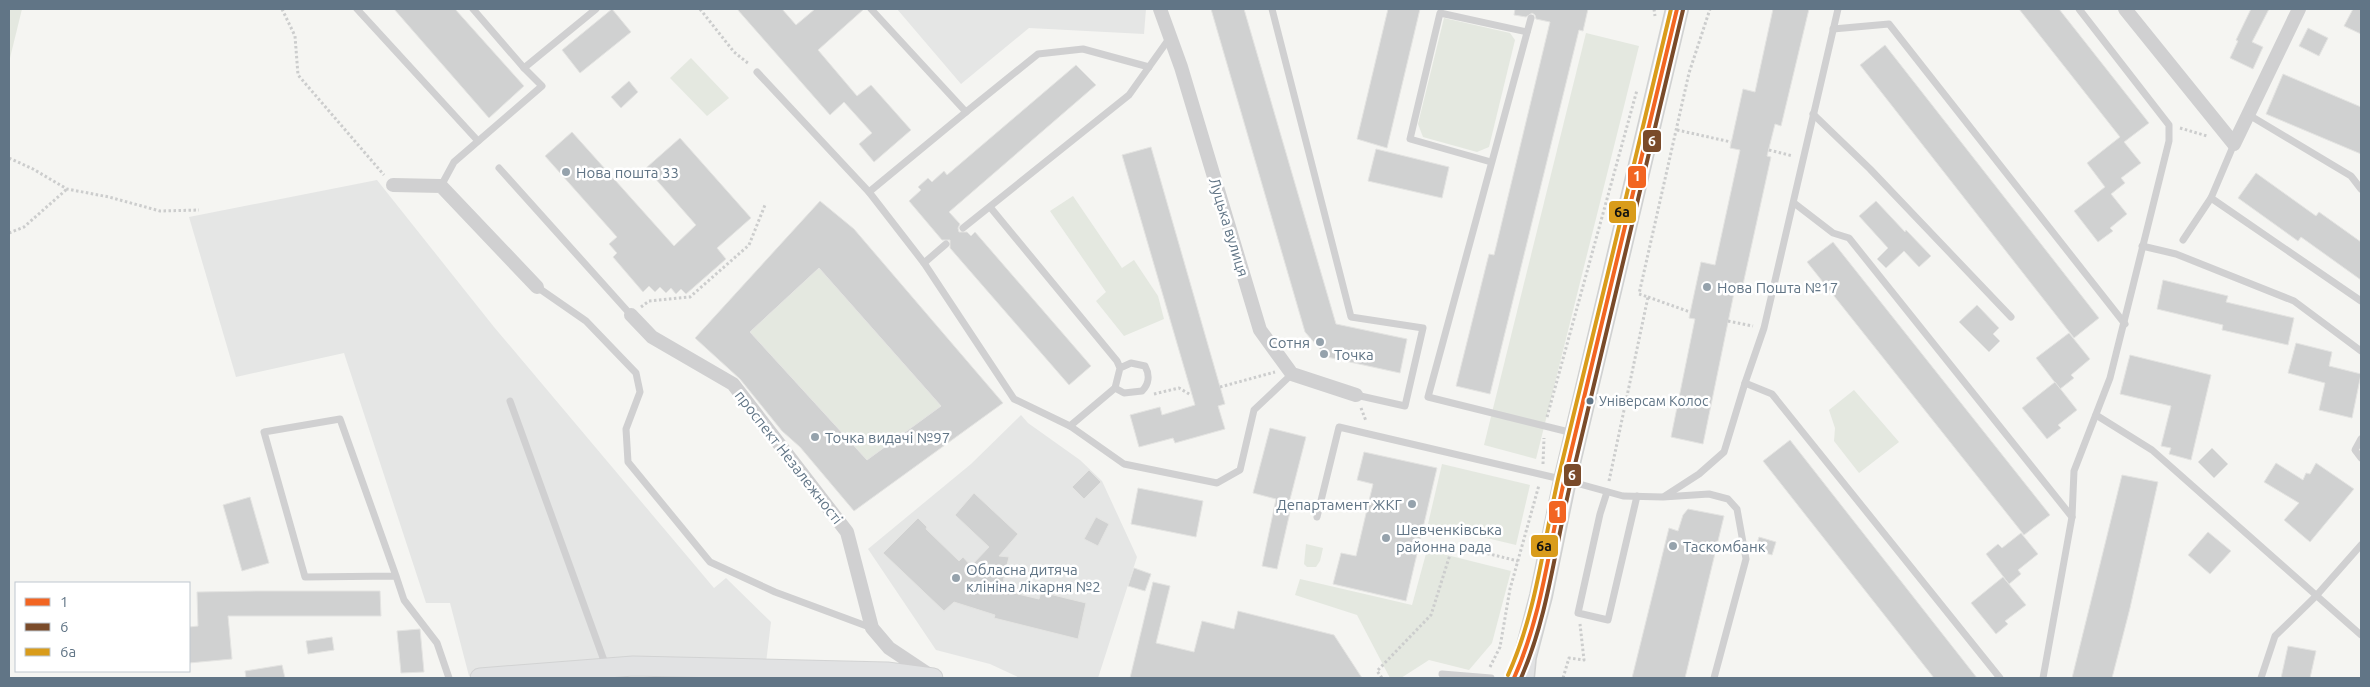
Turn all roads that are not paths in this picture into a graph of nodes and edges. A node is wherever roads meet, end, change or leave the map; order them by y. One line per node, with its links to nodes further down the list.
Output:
1 (357, 9): 22 (lane)
2 (473, 9): 17 (lane)
3 (596, 9): 17 (lane)
4 (871, 9): 19 (lane)
5 (1160, 9): 15 (street, Луцька вулиця)
6 (1272, 9): 48 (lane)
7 (1677, 9): 52 (main road)
8 (1838, 9): 13 (lane)
9 (2079, 9): 36 (lane)
10 (2125, 9): 23 (street)
11 (2299, 9): 21 (street)
12 (1532, 18): 14 (lane)
13 (1833, 29): 20 (lane); 42 (lane)
14 (1527, 32): 24 (lane); 24 (lane)
15 (1171, 36): 16 (lane); 45 (street, Луцька вулиця)
16 (1150, 67): 19 (lane); 32 (lane)
17 (524, 68): 22 (lane)
18 (757, 72): 29 (lane)
19 (966, 112): 29 (lane)
20 (1813, 114): 31 (lane); 41 (lane)
21 (2250, 115): 23 (street); 28 (lane)
22 (478, 140): 27 (lane)
23 (2234, 144): 30 (lane)
24 (1491, 162): 52 (lane)
25 (499, 168): 40 (lane)
26 (393, 185): 27 (street)
27 (441, 186): 38 (street)
28 (2361, 189)
29 (869, 192): 37 (lane)
30 (2210, 198): 34 (lane); 39 (lane)
31 (1794, 203): 46 (lane); 60 (lane)
32 (990, 207): 33 (lane); 44 (lane)
33 (963, 228)
34 (2183, 240)
35 (946, 244): 37 (lane)
36 (2142, 246): 42 (lane); 43 (lane)
37 (924, 263): 51 (lane)
38 (538, 287): 64 (lane)
39 (2361, 301)
40 (631, 315): 64 (street, проспект Незалежності)
41 (2011, 317)
42 (2125, 324): 50 (lane)
43 (2361, 351)
44 (1120, 368): 47 (lane); 47 (lane)
45 (1289, 372): 48 (street); 51 (lane)
46 (1745, 383): 58 (lane); 76 (lane)
47 (1115, 388): 51 (lane)
48 (1356, 395)
49 (510, 401): 67 (lane)
50 (2096, 416): 60 (lane); 63 (lane)
51 (1070, 426)
52 (1577, 433): 55 (main road)
53 (2361, 439): 54 (lane)
54 (2361, 458)
55 (1565, 480): 56 (lane); 59 (lane); 66 (main road)
56 (1607, 492): 57 (lane); 57 (lane)
57 (1637, 496): 58 (lane)
58 (1663, 497): 75 (lane)
59 (1316, 516)
60 (2072, 517): 77 (lane)
61 (2361, 545): 63 (lane)
62 (396, 576): 62 (lane); 69 (lane)
63 (2316, 596): 65 (lane); 78 (lane)
64 (872, 628): 71 (street, проспект Незалежності)
65 (2361, 635)
66 (1525, 656): 73 (main road); 74 (main road)
67 (593, 672): 70 (street); 71 (street)
68 (1442, 674): 72 (lane)
69 (449, 678)
70 (480, 678)
71 (934, 678)
72 (1488, 678)
73 (1514, 678)
74 (1524, 678)
75 (1714, 678)
76 (2000, 678)
77 (2044, 678)
78 (2261, 678)

